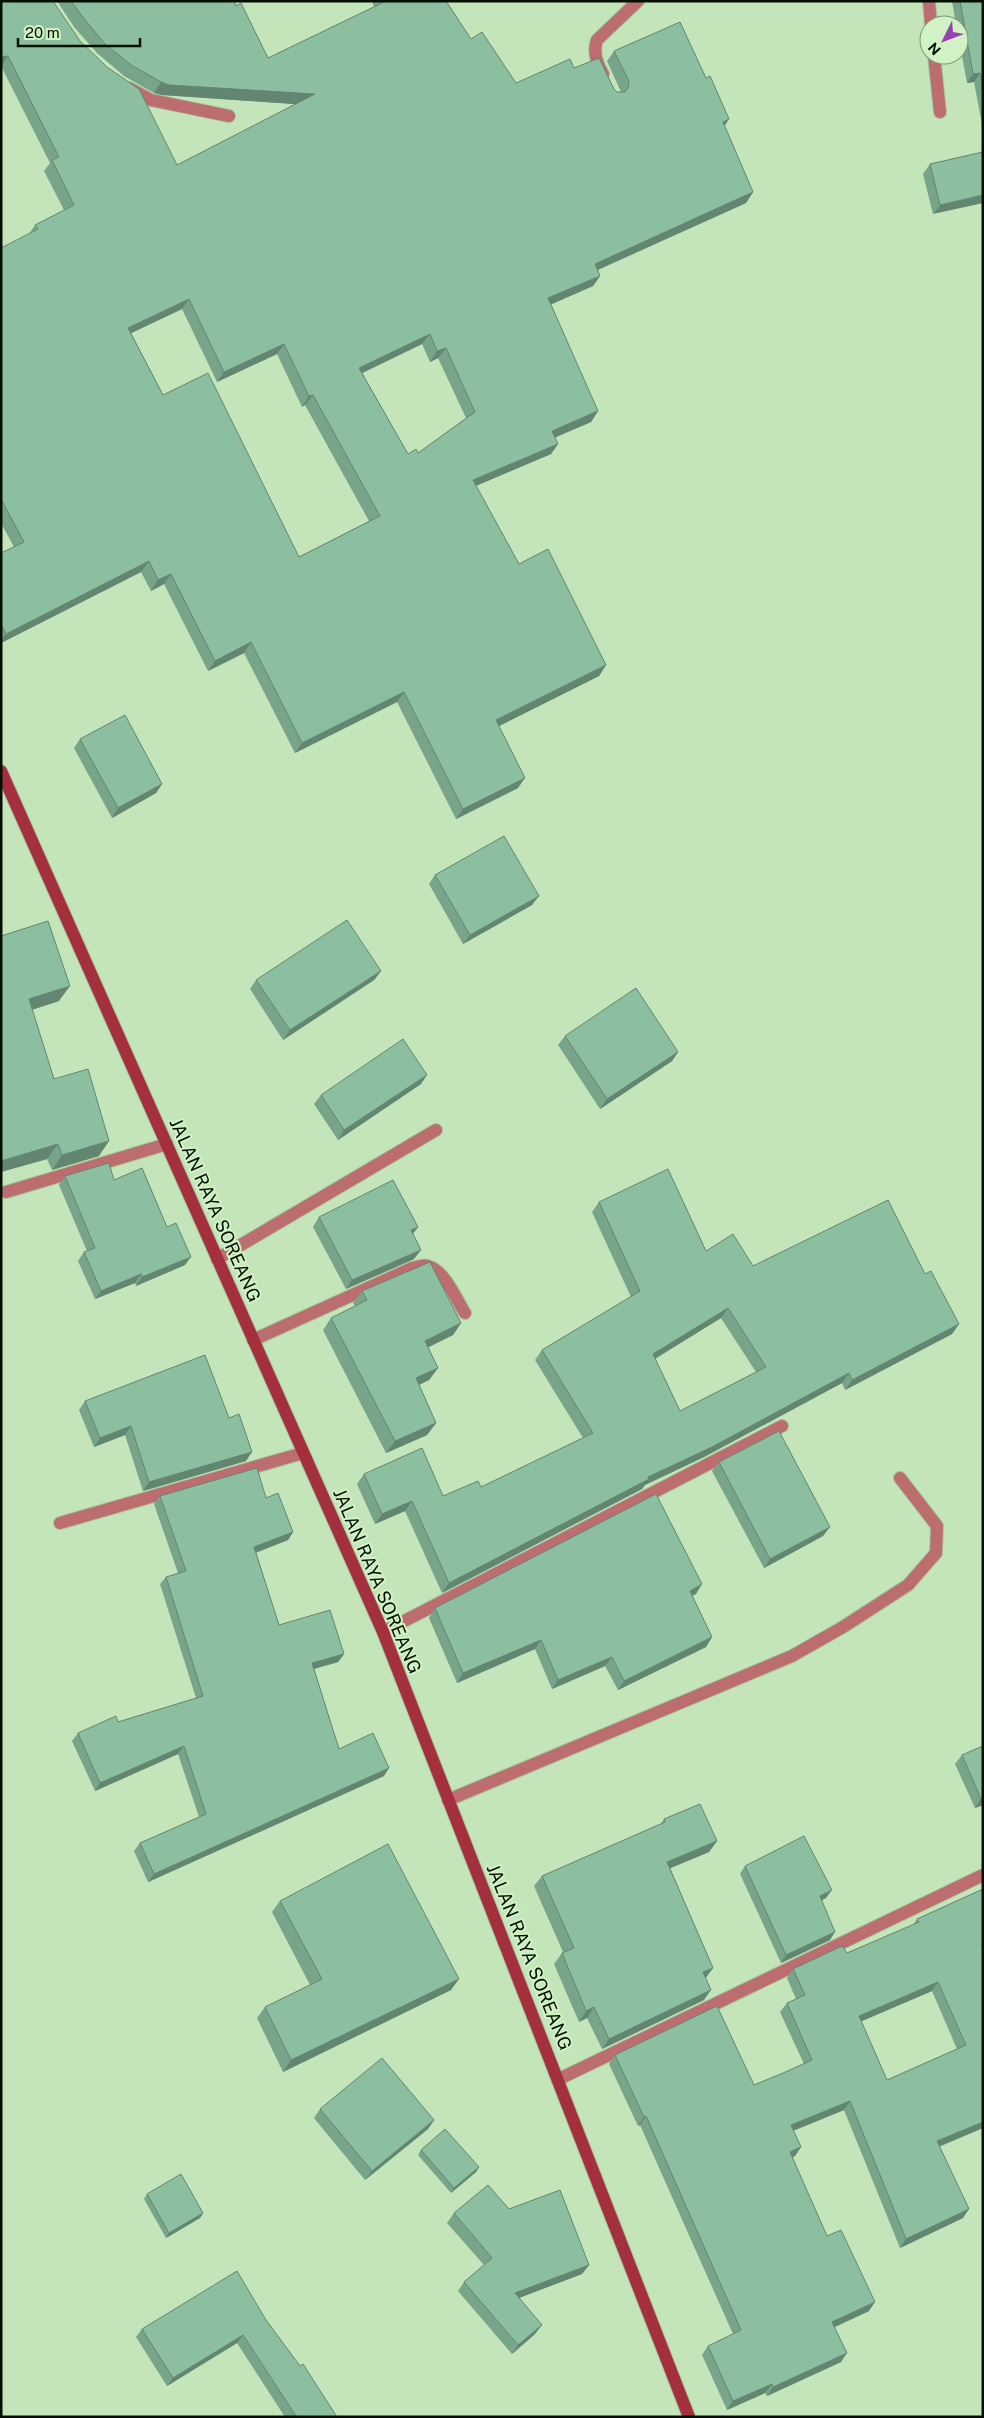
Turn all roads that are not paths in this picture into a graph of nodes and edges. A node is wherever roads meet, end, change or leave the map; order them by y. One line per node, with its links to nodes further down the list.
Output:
1 (638, 1): 6 (street)
2 (929, 1): 3 (street)
3 (930, 15)
4 (935, 65): 7 (street)
5 (118, 82): 8 (street)
6 (609, 86)
7 (940, 112)
8 (229, 116)
9 (1, 771): 11 (main road, JALAN RAYA SOREANG)
10 (436, 1130): 13 (street)
11 (166, 1144): 12 (street); 13 (main road, JALAN RAYA SOREANG)
12 (6, 1192)
13 (217, 1258): 15 (main road, JALAN RAYA SOREANG)
14 (465, 1313): 15 (street)
15 (253, 1340): 17 (main road, JALAN RAYA SOREANG)
16 (782, 1426): 20 (street)
17 (303, 1453): 19 (street); 20 (main road, JALAN RAYA SOREANG)
18 (900, 1478): 21 (street)
19 (60, 1523)
20 (383, 1632): 21 (main road, JALAN RAYA SOREANG)
21 (448, 1800): 23 (main road, JALAN RAYA SOREANG)
22 (983, 1875): 23 (street)
23 (559, 2079): 24 (main road, JALAN RAYA SOREANG)
24 (689, 2417)

